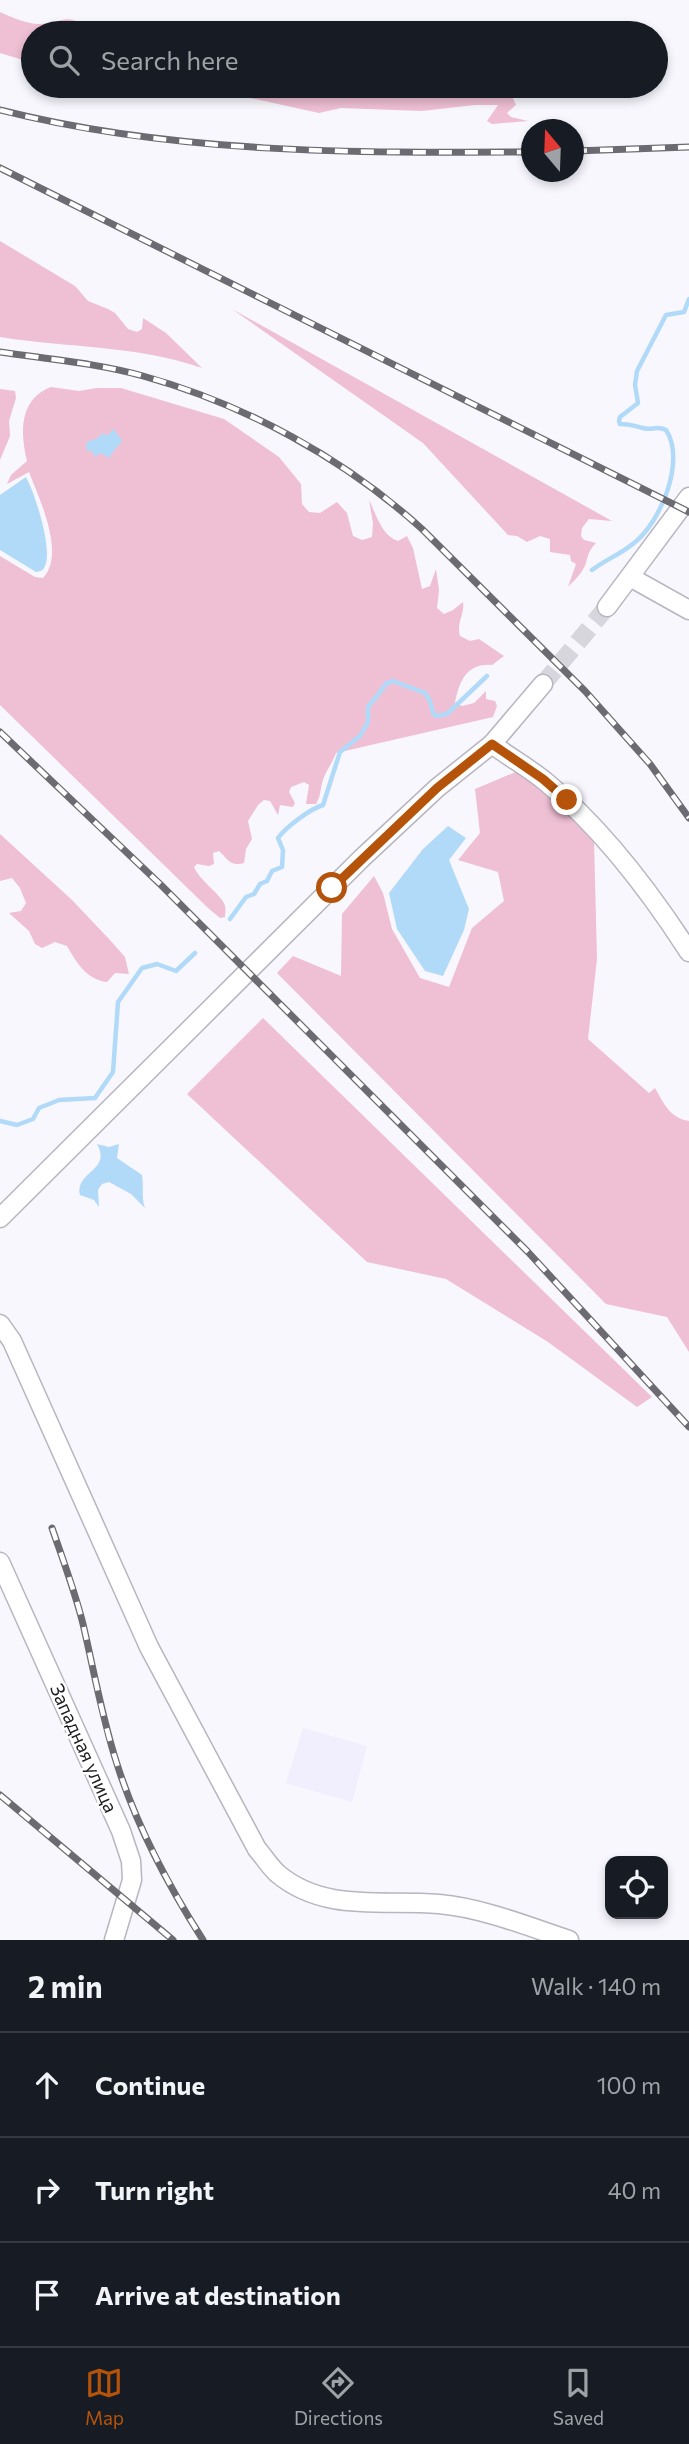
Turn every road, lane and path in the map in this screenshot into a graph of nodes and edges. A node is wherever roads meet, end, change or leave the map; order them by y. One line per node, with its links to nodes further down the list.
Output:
1 (689, 497): 2 (street)
2 (630, 578): 3 (street); 4 (street)
3 (607, 607)
4 (689, 610)
5 (543, 684): 6 (street)
6 (492, 744): 7 (street); 8 (street)
7 (689, 952)
8 (0, 1219)
9 (0, 1324): 12 (street)
10 (0, 1562): 11 (street, Западная улица)
11 (114, 1940)
12 (569, 1940)

